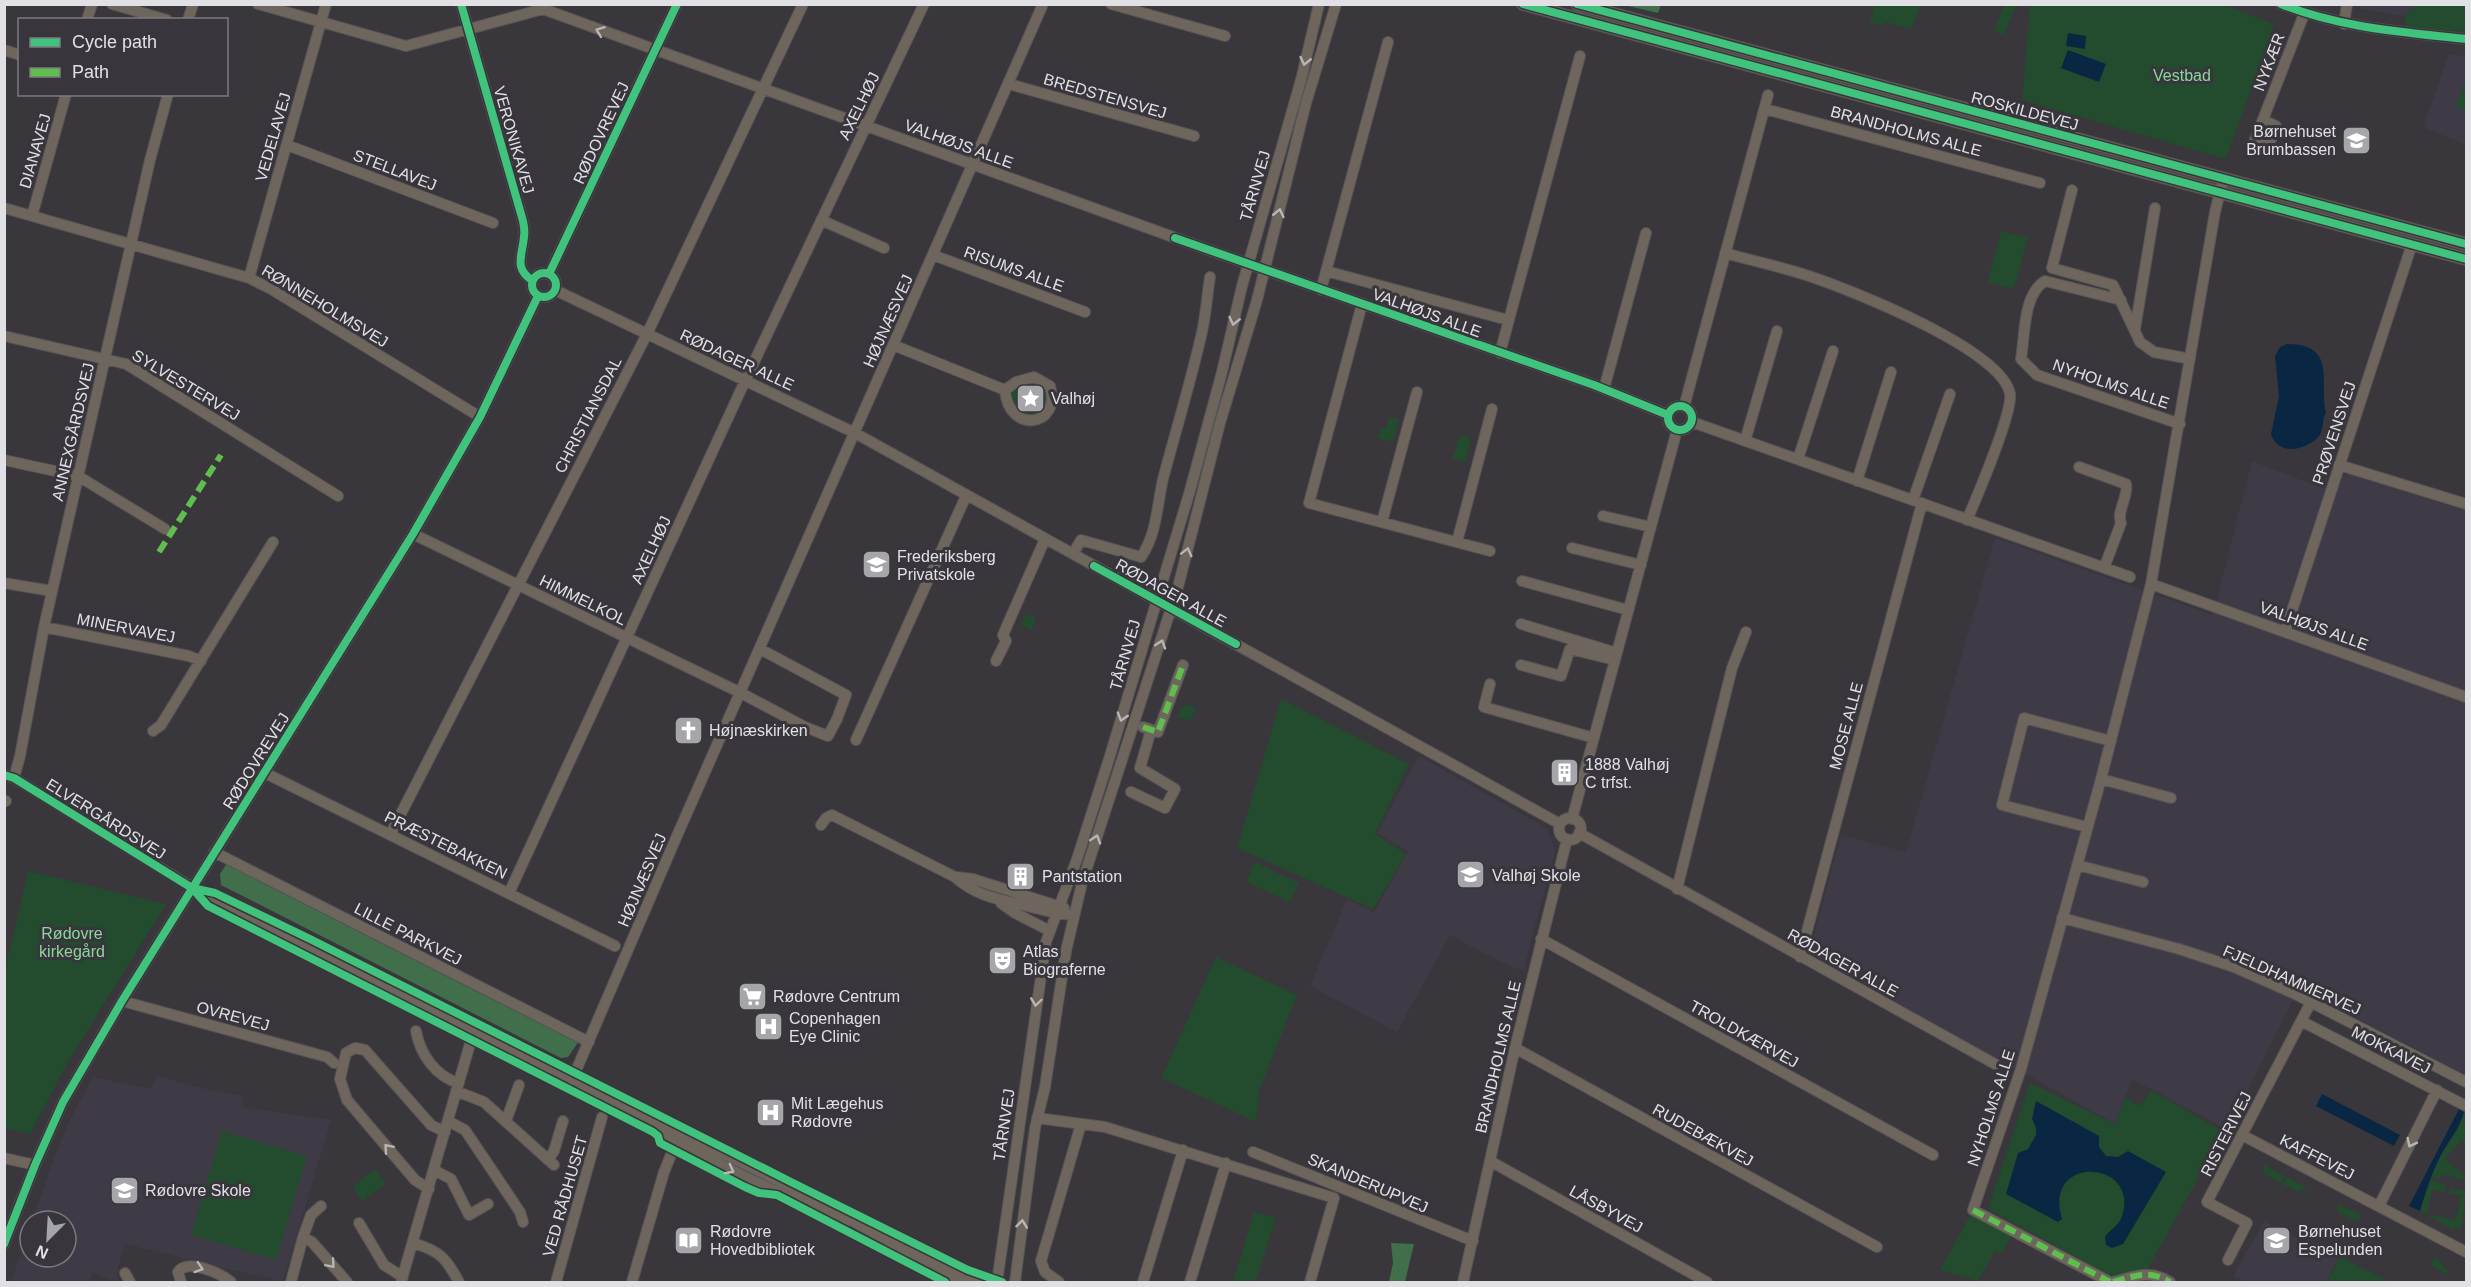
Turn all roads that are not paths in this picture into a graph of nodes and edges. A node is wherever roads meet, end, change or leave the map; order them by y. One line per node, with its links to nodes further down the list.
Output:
1 (112, 4): 18 (street)
2 (258, 4): 19 (street)
3 (326, 4): 19 (street, VEDELAVEJ)
4 (461, 4): 21 (street, VERONIKAVEJ)
5 (677, 4): 25 (street, RØDOVREVEJ)
6 (803, 4): 28 (street, CHRISTIANSDAL)
7 (924, 4): 34 (street, AXELHØJ)
8 (1043, 4): 27 (street, HØJNÆSVEJ)
9 (1111, 4): 22 (street)
10 (1319, 4): 55 (street, TÅRNVEJ, one-way to 55)
11 (1336, 4): 56 (street, TÅRNVEJ, one-way to 11)
12 (1523, 4): 41 (main road, ROSKILDEVEJ)
13 (1577, 4): 38 (main road, ROSKILDEVEJ)
14 (2281, 4): 17 (street)
15 (2347, 4): 20 (street)
16 (544, 7): 21 (street); 25 (street, VALHØJS ALLE, one-way to 16)
17 (2304, 14): 20 (street); 33 (street, NYKÆR)
18 (160, 18)
19 (321, 22): 21 (street); 36 (street, VEDELAVEJ)
20 (2344, 24): 23 (street)
21 (467, 29): 61 (street, VERONIKAVEJ)
22 (1225, 36)
23 (2466, 39)
24 (1388, 42): 57 (street)
25 (655, 51): 28 (street, VALHØJS ALLE); 58 (street, RØDOVREVEJ)
26 (1580, 56): 68 (street, VALHØJS ALLE)
27 (1009, 84): 35 (street, BREDSTENSVEJ); 37 (street, HØJNÆSVEJ)
28 (762, 89): 34 (street, VALHØJS ALLE); 71 (street, CHRISTIANSDAL)
29 (1768, 95): 32 (street)
30 (65, 96): 44 (street, DIANAVEJ)
31 (167, 96): 50 (street, ANNEXGÅRDSVEJ)
32 (1765, 109): 39 (street, BRANDHOLMS ALLE); 52 (street)
33 (2263, 120)
34 (866, 126): 37 (street, VALHØJS ALLE); 45 (street, AXELHØJ)
35 (1194, 136)
36 (287, 145): 46 (street, STELLAVEJ); 59 (street, VEDELAVEJ)
37 (973, 165): 53 (street, HØJNÆSVEJ); 55 (street, VALHØJS ALLE)
38 (2224, 178): 41 (street, NYHOLMS ALLE); 49 (main road, ROSKILDEVEJ)
39 (2040, 183)
40 (2072, 190): 65 (street)
41 (2220, 194): 48 (main road, ROSKILDEVEJ); 77 (street, NYHOLMS ALLE)
42 (4, 208): 44 (street, RØNNEHOLMSVEJ)
43 (2155, 208): 69 (street)
44 (32, 216): 50 (street, RØNNEHOLMSVEJ)
45 (821, 220): 51 (street); 79 (street, AXELHØJ)
46 (493, 223)
47 (1646, 233): 80 (street)
48 (2412, 244): 54 (main road, ROSKILDEVEJ); 95 (street, PRØVENSVEJ)
49 (2466, 244)
50 (131, 245): 59 (street, RØNNEHOLMSVEJ); 76 (street, ANNEXGÅRDSVEJ)
51 (884, 248)
52 (1725, 253): 84 (street); 104 (street)
53 (933, 255): 67 (street, RISUMS ALLE); 73 (street, HØJNÆSVEJ)
54 (2466, 259)
55 (1248, 264): 56 (street, VALHØJS ALLE); 123 (street, TÅRNVEJ, one-way to 123)
56 (1265, 270): 63 (street, VALHØJS ALLE); 124 (street, TÅRNVEJ, one-way to 56)
57 (1326, 271): 63 (street); 68 (street, VALHØJS ALLE)
58 (549, 274): 61 (street); 62 (street)
59 (249, 278): 87 (street, RØNNEHOLMSVEJ)
60 (1210, 278): 114 (street, RØDAGER ALLE)
61 (532, 280): 64 (street)
62 (555, 290): 64 (street); 71 (street, RØDAGER ALLE)
63 (1321, 290): 66 (street, VALHØJS ALLE)
64 (538, 296): 87 (street, RØDOVREVEJ)
65 (2121, 300): 69 (street); 89 (street, NYHOLMS ALLE)
66 (1362, 304): 75 (street, VALHØJS ALLE); 105 (street, VALHØJS ALLE)
67 (1085, 312)
68 (1508, 320): 75 (street, VALHØJS ALLE)
69 (2135, 329): 77 (street)
70 (1777, 331): 92 (street)
71 (646, 334): 79 (street, RØDAGER ALLE); 121 (street, CHRISTIANSDAL)
72 (4, 336): 76 (street, SYLVESTERVEJ)
73 (893, 345): 81 (street); 91 (street, HØJNÆSVEJ)
74 (1833, 351): 93 (street)
75 (1500, 353): 80 (street, VALHØJS ALLE)
76 (106, 359): 97 (street, ANNEXGÅRDSVEJ); 99 (street, SYLVESTERVEJ)
77 (2190, 359): 89 (street, NYHOLMS ALLE)
78 (1891, 372): 98 (street)
79 (744, 381): 91 (street, RØDAGER ALLE); 130 (street, AXELHØJ)
80 (1604, 389): 86 (street, VALHØJS ALLE)
81 (1005, 390): 81 (street)
82 (1418, 392): 105 (street)
83 (1950, 394): 101 (street)
84 (1684, 407): 86 (street); 88 (street)
85 (1492, 409): 111 (street)
86 (1668, 415): 90 (street)
87 (480, 417): 108 (street, RØDOVREVEJ)
88 (1692, 422): 90 (street); 92 (street)
89 (2180, 424): 120 (street, NYHOLMS ALLE)
90 (1677, 430): 106 (street)
91 (855, 432): 100 (street, RØDAGER ALLE); 131 (street, HØJNÆSVEJ)
92 (1745, 441): 93 (street)
93 (1798, 459): 98 (street)
94 (4, 460): 97 (street)
95 (2339, 465): 102 (street); 129 (street, PRØVENSVEJ)
96 (2079, 467): 116 (street)
97 (78, 476): 107 (street); 122 (street, ANNEXGÅRDSVEJ)
98 (1857, 480): 101 (street)
99 (338, 496)
100 (966, 496): 109 (street, RØDAGER ALLE); 142 (street)
101 (1917, 502): 104 (street); 170 (street, MOSE ALLE)
102 (2466, 504)
103 (1603, 516): 106 (street)
104 (1967, 520): 116 (street)
105 (1383, 522): 111 (street, VALHØJS ALLE)
106 (1651, 527): 115 (street)
107 (165, 529)
108 (413, 534): 121 (street, HIMMELKOL); 144 (street, RØDOVREVEJ)
109 (1045, 539): 114 (street, RØDAGER ALLE); 134 (street)
110 (273, 542): 133 (street)
111 (1457, 542): 113 (street, VALHØJS ALLE)
112 (1572, 548): 115 (street)
113 (1490, 551)
114 (1073, 554): 123 (street, RØDAGER ALLE)
115 (1641, 565): 125 (street)
116 (2104, 568): 117 (street)
117 (2130, 578)
118 (1522, 581): 125 (street)
119 (4, 583): 122 (street)
120 (2151, 584): 129 (street, VALHØJS ALLE); 143 (street, NYHOLMS ALLE)
121 (518, 585): 130 (street, HIMMELKOL); 154 (street, CHRISTIANSDAL)
122 (52, 591): 127 (street, ANNEXGÅRDSVEJ)
123 (1156, 600): 124 (street, RØDAGER ALLE); 164 (street, TÅRNVEJ, one-way to 164)
124 (1172, 608): 150 (street, RØDAGER ALLE); 165 (street, TÅRNVEJ, one-way to 124)
125 (1628, 610): 132 (street)
126 (1521, 624): 132 (street)
127 (44, 627): 133 (street, MINERVAVEJ); 145 (street, ANNEXGÅRDSVEJ)
128 (1746, 632): 161 (street)
129 (2285, 632): 139 (street, VALHØJS ALLE)
130 (627, 638): 138 (street, HIMMELKOL); 162 (street, AXELHØJ)
131 (760, 649): 138 (street, HØJNÆSVEJ); 138 (street)
132 (1616, 656): 136 (street); 141 (street)
133 (201, 661): 140 (street)
134 (996, 661)
135 (1183, 665): 147 (street)
136 (1521, 665)
137 (1490, 684): 141 (street)
138 (741, 693): 176 (street, HØJNÆSVEJ)
139 (2466, 697)
140 (153, 731)
141 (1594, 738): 149 (street)
142 (856, 740)
143 (2110, 741): 146 (street, NYHOLMS ALLE); 152 (street)
144 (265, 773): 154 (street, PRÆSTEBAKKEN); 156 (street, RØDOVREVEJ)
145 (9, 777): 160 (street, ELVERGÅRDSVEJ)
146 (2101, 779): 148 (street); 152 (street, NYHOLMS ALLE)
147 (1131, 792)
148 (2171, 798)
149 (1572, 819): 150 (street); 153 (street)
150 (1560, 824): 155 (street)
151 (821, 825): 158 (street)
152 (2087, 827): 157 (street, NYHOLMS ALLE)
153 (1579, 833): 155 (street); 161 (street, RØDAGER ALLE)
154 (390, 835): 162 (street, PRÆSTEBAKKEN)
155 (1567, 839): 168 (street, BRANDHOLMS ALLE)
156 (214, 852): 160 (street, RØDOVREVEJ); 176 (street, LILLE PARKVEJ)
157 (2077, 865): 159 (street); 166 (street, NYHOLMS ALLE)
158 (955, 877): 163 (street); 164 (street)
159 (2143, 882)
160 (192, 888): 171 (street, RØDOVREVEJ); 174 (street, ELVERGÅRDSVEJ)
161 (1677, 889): 170 (street, RØDAGER ALLE)
162 (510, 893): 169 (street, PRÆSTEBAKKEN)
163 (999, 901): 164 (street); 167 (street)
164 (1058, 910): 165 (street); 167 (street, TÅRNVEJ)
165 (1074, 915): 187 (street, TÅRNVEJ)
166 (2062, 918): 172 (street, FJELDHAMMERVEJ); 234 (street, NYHOLMS ALLE)
167 (1050, 931): 226 (street, TÅRNVEJ, one-way to 226)
168 (1541, 939): 177 (street, BRANDHOLMS ALLE); 196 (street, TROLDKÆRVEJ)
169 (615, 946)
170 (1800, 957): 179 (street, RØDAGER ALLE)
171 (122, 1001): 178 (street, OVREVEJ); 200 (street, RØDOVREVEJ)
172 (2311, 1002): 173 (street, RISTERIVEJ); 181 (street, FJELDHAMMERVEJ)
173 (2301, 1021): 184 (street, MOKKAVEJ); 192 (street, RISTERIVEJ)
174 (474, 1030): 180 (street, ELVERGÅRDSVEJ); 183 (street)
175 (416, 1031): 183 (street)
176 (589, 1042): 180 (street, HØJNÆSVEJ)
177 (1515, 1048): 198 (street, BRANDHOLMS ALLE); 212 (street, RUDEBÆKVEJ)
178 (334, 1063)
179 (1995, 1064)
180 (572, 1080): 193 (street, ELVERGÅRDSVEJ)
181 (2466, 1082)
182 (519, 1085): 189 (street)
183 (457, 1087): 189 (street); 191 (street)
184 (2437, 1090): 185 (street, MOKKAVEJ); 205 (street, one-way to 205)
185 (2466, 1106)
186 (602, 1117): 222 (street, VED RÅDHUSET)
187 (1038, 1118): 190 (street); 227 (street, TÅRNVEJ, one-way to 187)
188 (563, 1120): 189 (street)
189 (506, 1121)
190 (1081, 1124): 194 (street); 228 (street)
191 (446, 1126): 201 (street); 202 (street, one-way to 191); 206 (street)
192 (2242, 1135): 205 (street, KAFFEVEJ); 214 (street, RISTERIVEJ)
193 (679, 1137): 215 (street, ELVERGÅRDSVEJ); 223 (street)
194 (1183, 1150): 199 (street); 229 (street)
195 (1253, 1152): 209 (street, SKANDERUPVEJ)
196 (1933, 1155)
197 (4, 1158): 200 (street)
198 (1490, 1161): 209 (street, BRANDHOLMS ALLE); 233 (street, LÅSBYVEJ)
199 (1226, 1163): 230 (street); 231 (street)
200 (35, 1165): 211 (street, RØDOVREVEJ)
201 (434, 1170): 202 (street); 203 (street)
202 (429, 1189): 210 (street)
203 (488, 1204)
204 (321, 1206): 208 (street)
205 (2379, 1206): 213 (street, KAFFEVEJ)
206 (523, 1222)
207 (359, 1223): 216 (street)
208 (303, 1236): 219 (street); 220 (street, one-way to 220)
209 (1473, 1241): 232 (street, BRANDHOLMS ALLE)
210 (413, 1243): 216 (street); 221 (street)
211 (4, 1244)
212 (1877, 1247)
213 (2466, 1252)
214 (2228, 1260)
215 (938, 1266): 224 (street); 225 (street)
216 (402, 1280)
217 (181, 1282): 218 (street, one-way to 218)
218 (231, 1282)
219 (291, 1282)
220 (347, 1282)
221 (459, 1282)
222 (556, 1282)
223 (632, 1282)
224 (959, 1282)
225 (980, 1282)
226 (997, 1282)
227 (1015, 1282)
228 (1059, 1282)
229 (1143, 1282)
230 (1190, 1282)
231 (1310, 1282)
232 (1463, 1282)
233 (1707, 1282)
234 (2111, 1282): 235 (street, NYHOLMS ALLE)
235 (2170, 1282)

